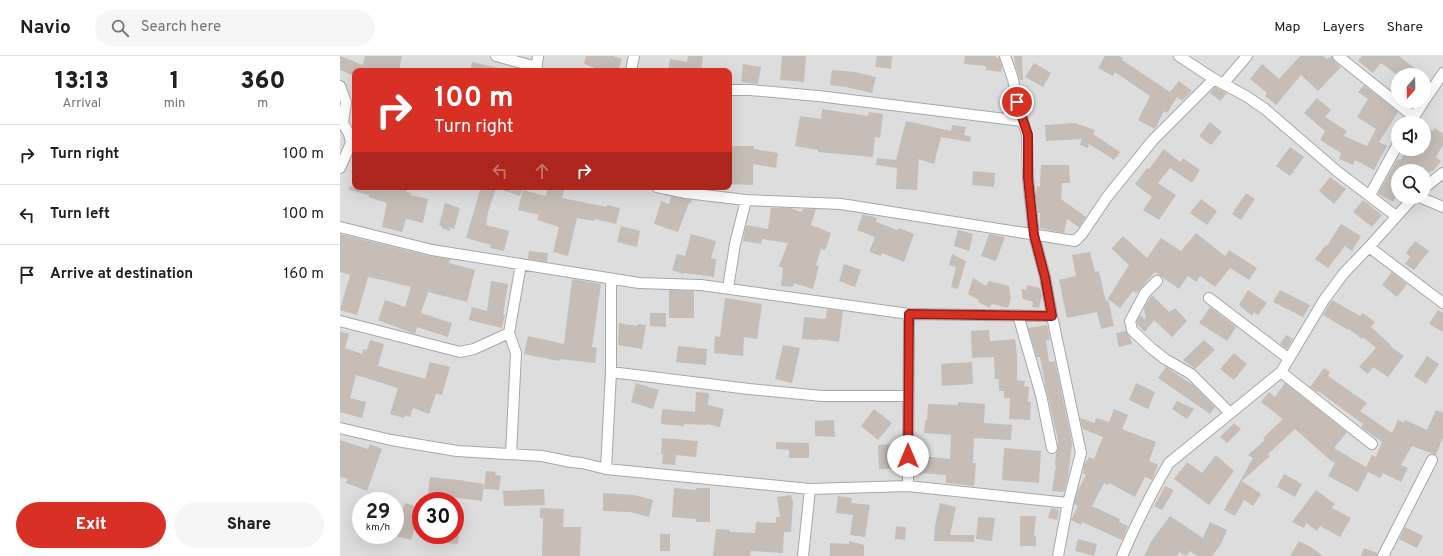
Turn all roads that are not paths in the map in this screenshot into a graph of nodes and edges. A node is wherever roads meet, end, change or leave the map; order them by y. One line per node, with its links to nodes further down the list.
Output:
1 (496, 56): 8 (street)
2 (538, 56): 9 (street)
3 (634, 56): 10 (street)
4 (1005, 56): 17 (street)
5 (1179, 56): 12 (street)
6 (1247, 56): 12 (street)
7 (1338, 56): 16 (street)
8 (533, 68)
9 (536, 68)
10 (632, 68)
11 (1443, 73): 15 (street)
12 (1219, 82): 27 (street); 34 (street)
13 (340, 86): 18 (street)
14 (732, 90): 17 (street)
15 (1431, 91)
16 (1407, 116)
17 (1022, 120): 34 (street)
18 (341, 123): 19 (street); 20 (street)
19 (352, 126)
20 (352, 139)
21 (352, 143): 23 (street)
22 (1391, 156): 27 (street)
23 (340, 168)
24 (1443, 173): 25 (street)
25 (1431, 182)
26 (672, 190): 28 (street)
27 (1370, 195): 32 (street)
28 (746, 200): 34 (street); 39 (street)
29 (1431, 202): 31 (street)
30 (1407, 204): 32 (street)
31 (1443, 207)
32 (1396, 216): 35 (street)
33 (340, 227): 36 (street)
34 (1034, 235): 44 (street)
35 (1369, 247): 41 (street); 47 (street)
36 (520, 264): 37 (street); 46 (street)
37 (611, 278): 39 (street); 48 (street)
38 (1157, 281): 51 (street)
39 (728, 288): 42 (street)
40 (1209, 298): 47 (street)
41 (1443, 303)
42 (909, 314): 43 (street); 50 (street)
43 (1018, 315): 44 (street); 54 (street)
44 (1052, 316): 60 (street)
45 (340, 321): 46 (street)
46 (510, 333): 55 (street)
47 (1289, 359): 49 (street)
48 (611, 372): 50 (street); 57 (street)
49 (1281, 372): 51 (street); 53 (street)
50 (908, 396): 58 (street)
51 (1230, 412): 63 (street)
52 (340, 428): 55 (street)
53 (1372, 444)
54 (1052, 448)
55 (511, 454): 57 (street)
56 (1432, 460): 64 (street)
57 (606, 469): 59 (street)
58 (908, 486): 59 (street); 60 (street)
59 (810, 489): 61 (street)
60 (1068, 503): 62 (street)
61 (803, 556)
62 (1058, 556)
63 (1122, 556)
64 (1383, 556)

